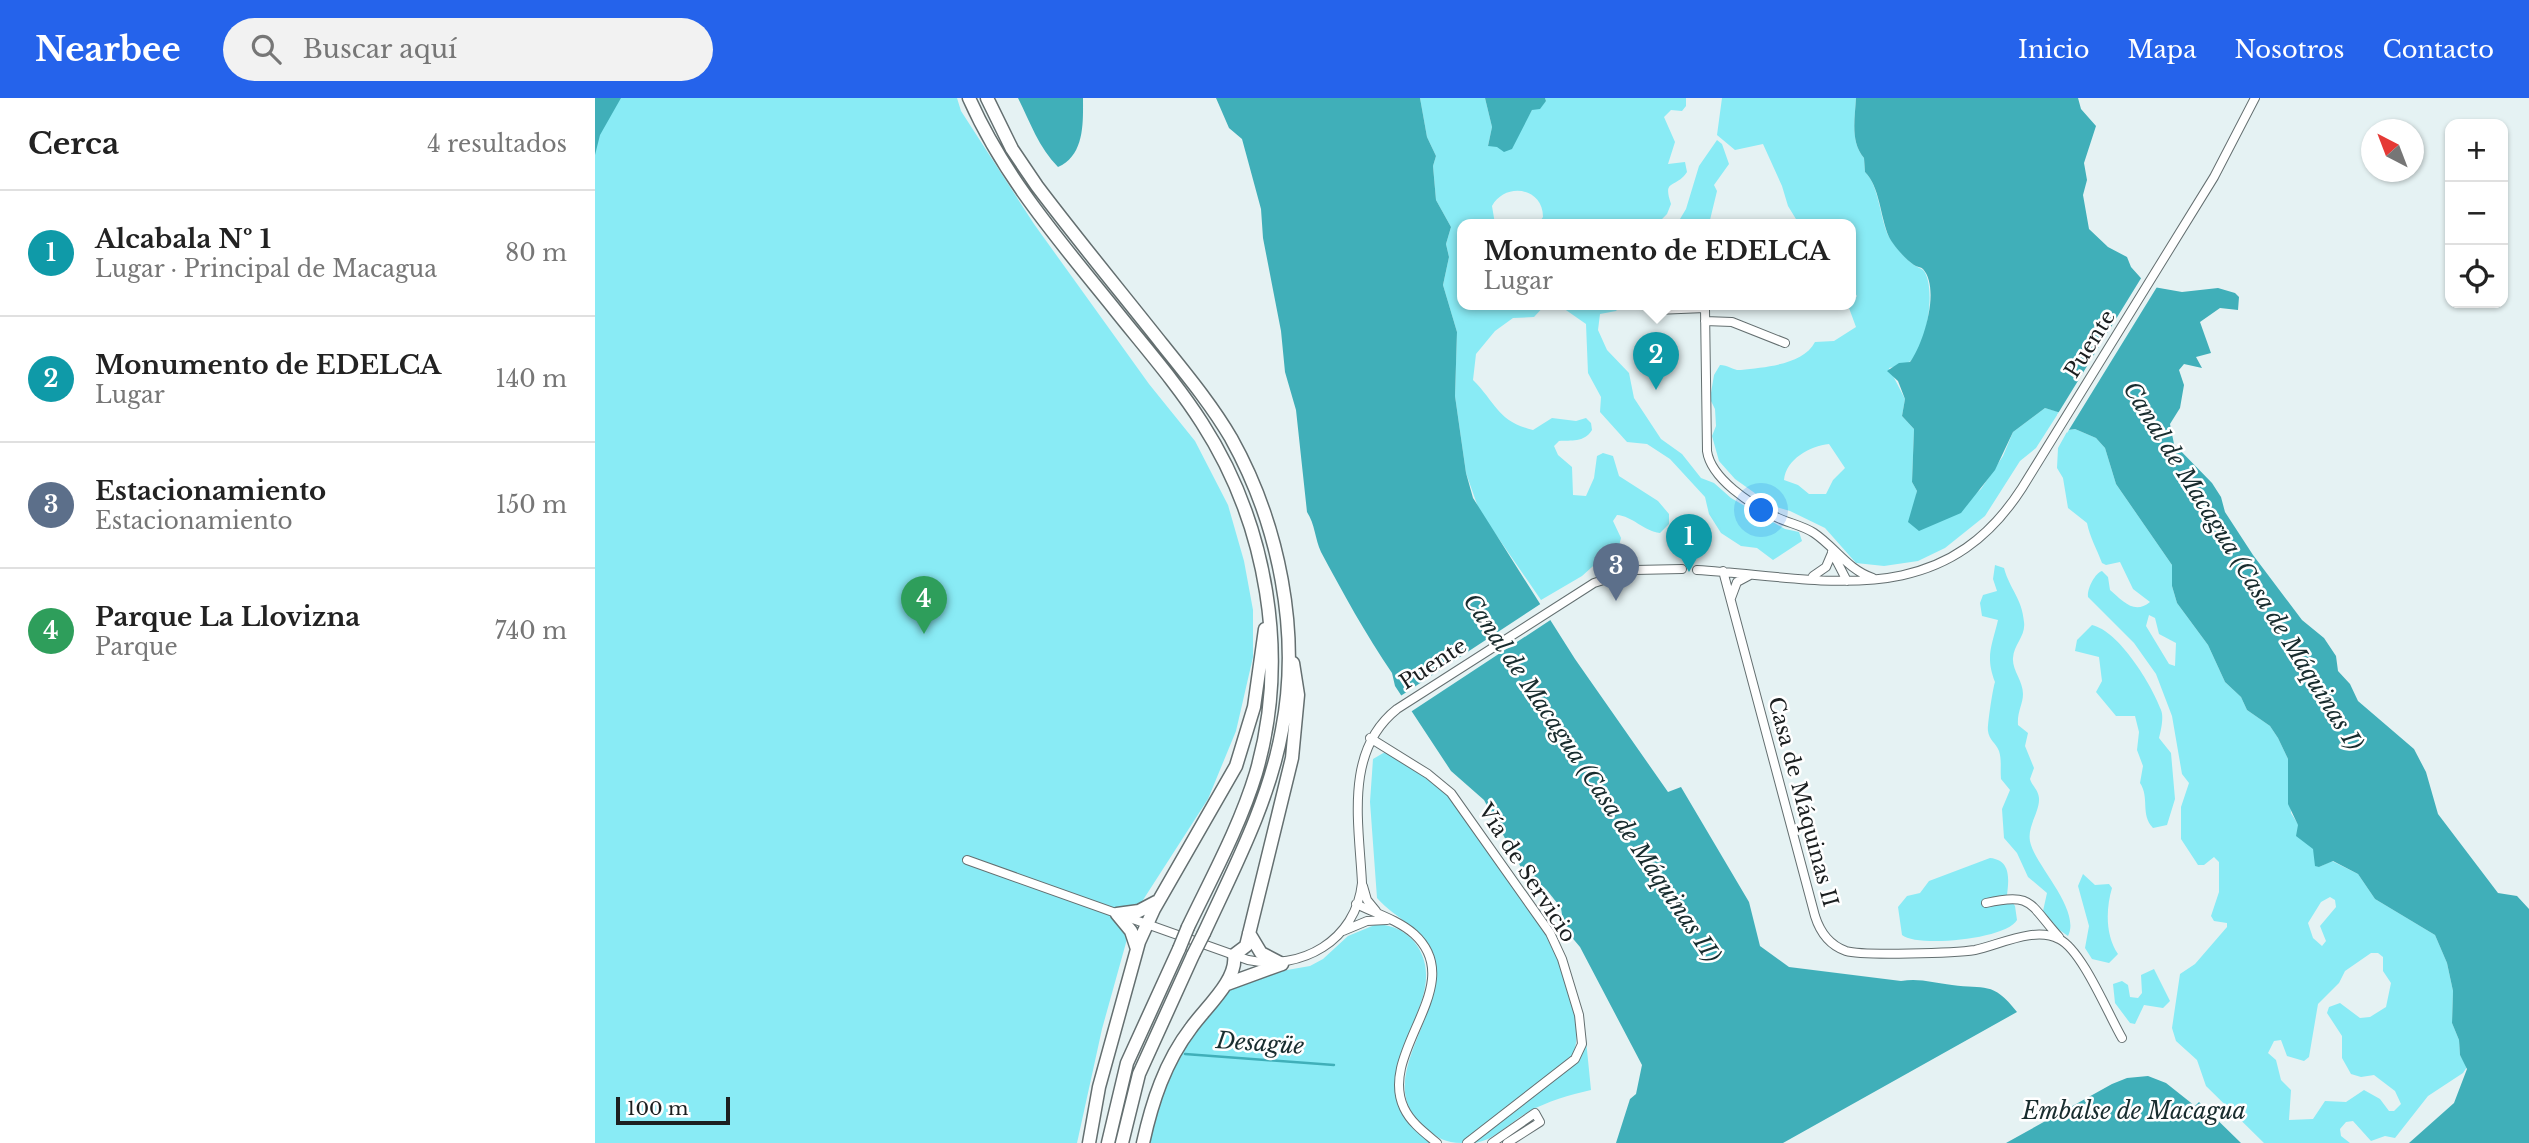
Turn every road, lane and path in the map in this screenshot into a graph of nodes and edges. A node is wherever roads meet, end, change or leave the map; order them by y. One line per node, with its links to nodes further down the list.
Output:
1 (969, 98): 17 (main road)
2 (987, 98): 18 (main road)
3 (2255, 98): 15 (street, Puente)
4 (1705, 310): 5 (street)
5 (1705, 321): 6 (street); 7 (street)
6 (1785, 343)
7 (1826, 543): 8 (street); 15 (street)
8 (1832, 553): 13 (street); 14 (street)
9 (1682, 569): 19 (street, Puente)
10 (1697, 570): 11 (street, Puente)
11 (1723, 571): 12 (street, Puente); 16 (street, Casa de Máquinas II)
12 (1755, 573): 13 (street, Puente); 16 (street)
13 (1808, 577): 14 (street, Puente)
14 (1847, 580): 15 (street, Puente)
15 (1879, 580)
16 (1731, 601): 31 (street, Casa de Máquinas II)
17 (1268, 607): 22 (main road); 38 (main road, bridge)
18 (1288, 646): 29 (main road); 39 (main road, bridge)
19 (1370, 738): 21 (street); 42 (street, Vía de Servicio)
20 (967, 860): 25 (street)
21 (1362, 883): 24 (street); 26 (street)
22 (1160, 898): 25 (main road); 28 (main road)
23 (1986, 903): 31 (street)
24 (1356, 904): 26 (street); 30 (street)
25 (1117, 915): 28 (street); 32 (main road)
26 (1380, 916): 27 (street)
27 (1390, 920): 30 (street); 41 (street)
28 (1146, 925): 32 (main road); 33 (street)
29 (1249, 933): 33 (main road); 34 (main road)
30 (1334, 937): 34 (street)
31 (2061, 939): 36 (street)
32 (1137, 949): 37 (main road)
33 (1234, 955): 34 (street); 35 (main road)
34 (1282, 964): 35 (main road)
35 (1221, 988): 40 (main road)
36 (2122, 1038)
37 (1089, 1143)
38 (1108, 1143)
39 (1122, 1143)
40 (1143, 1143)
41 (1437, 1143)
42 (1467, 1143)
43 (1492, 1143): 44 (street)
44 (1507, 1143)

